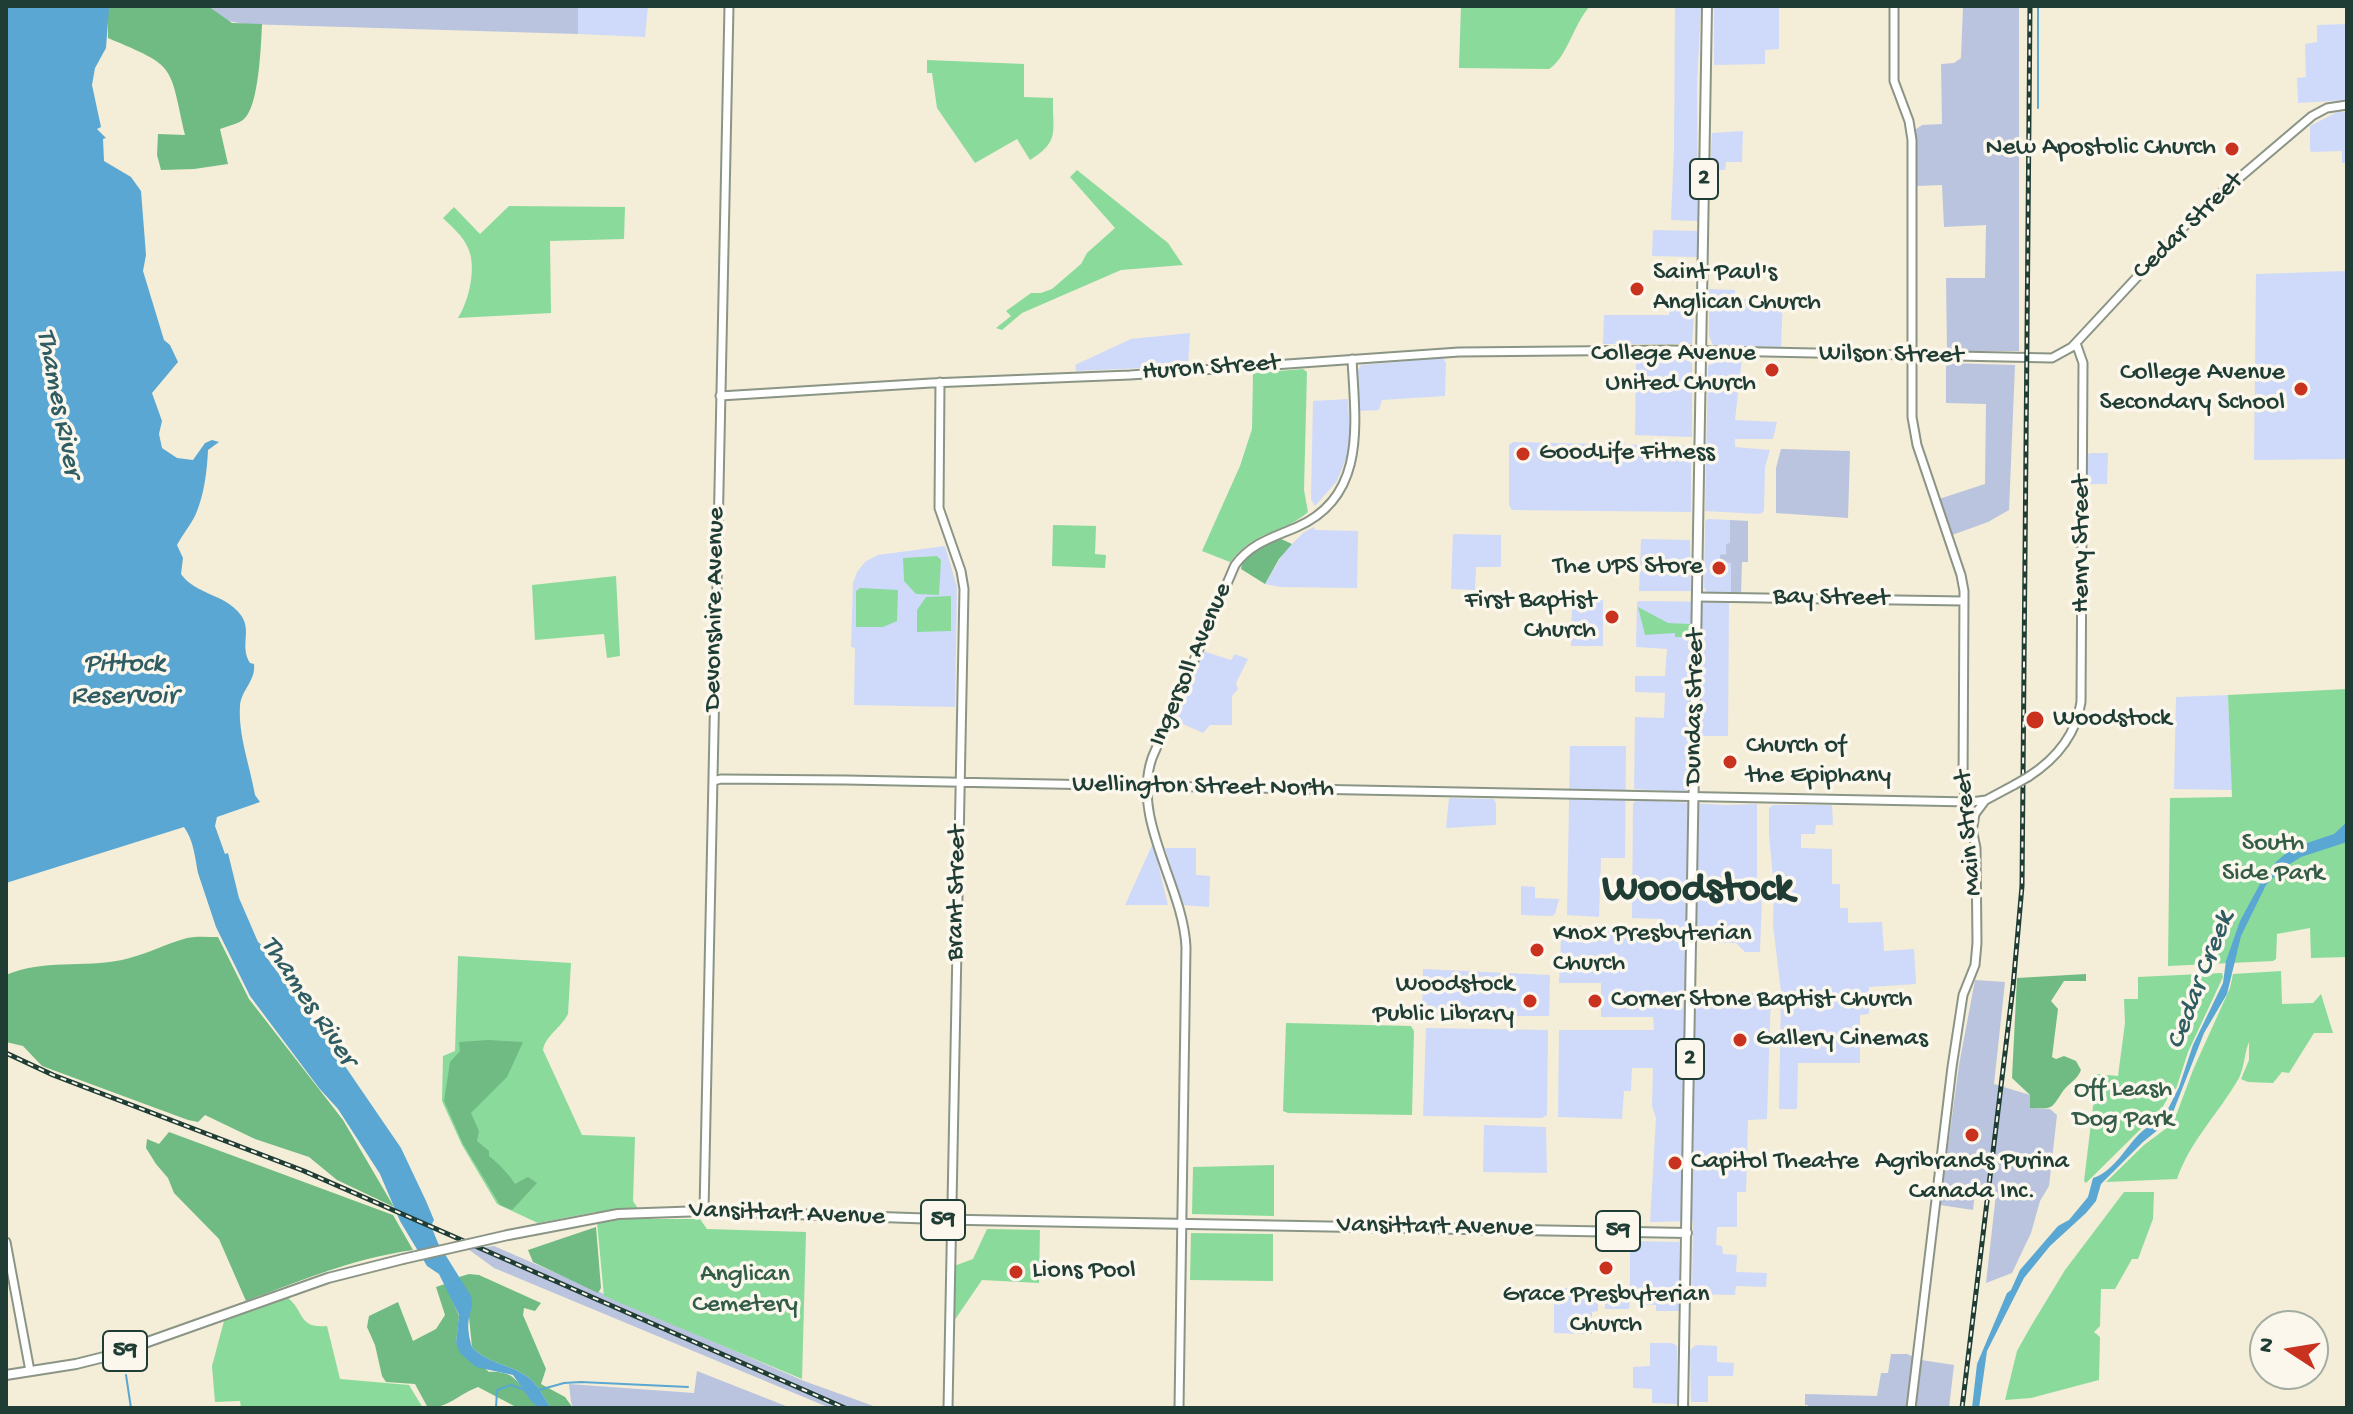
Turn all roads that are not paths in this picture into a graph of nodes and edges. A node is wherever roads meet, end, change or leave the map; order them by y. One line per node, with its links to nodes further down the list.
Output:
1 (729, 6): 10 (main road, Devonshire Avenue)
2 (1707, 6): 6 (main road, Dundas Street / 2)
3 (1894, 6): 7 (main road, Main Street)
4 (2347, 105): 5 (main road, Cedar Street)
5 (2076, 343): 7 (main road, Wilson Street); 17 (main road, Henry Street, bridge)
6 (1702, 351): 7 (main road, Wilson Street); 8 (main road, Huron Street); 11 (main road, Dundas Street / 2)
7 (1911, 356): 12 (main road, Main Street)
8 (1352, 359): 9 (main road, Huron Street); 15 (main road, Ingersoll Avenue)
9 (940, 382): 10 (main road, Huron Street); 14 (main road, Brant Street)
10 (720, 396): 13 (main road, Devonshire Avenue)
11 (1697, 597): 12 (main road, Bay Street); 16 (main road, Dundas Street / 2)
12 (1964, 601): 18 (main road, Main Street)
13 (713, 781): 14 (main road, Wellington Street North); 20 (main road, Devonshire Avenue)
14 (961, 783): 15 (main road, Wellington Street North); 21 (main road, Brant Street)
15 (1146, 787): 16 (main road, Wellington Street North); 22 (main road, Ingersoll Avenue)
16 (1695, 796): 18 (main road, Wellington Street North); 23 (main road, Dundas Street / 2)
17 (1986, 800): 18 (main road, Wellington Street North); 19 (main road)
18 (1965, 801): 19 (main road, Main Street)
19 (1973, 827): 30 (main road, Main Street)
20 (704, 1211): 21 (main road, Vansittart Avenue / 59); 25 (main road, Vansittart Avenue / 59, bridge)
21 (952, 1220): 22 (main road, Vansittart Avenue / 59); 27 (main road, Brant Street)
22 (1183, 1223): 23 (main road, Vansittart Avenue / 59); 28 (main road, Ingersoll Avenue)
23 (1687, 1233): 29 (main road, Dundas Street / 2)
24 (6, 1242): 25 (main road)
25 (30, 1371): 26 (main road, Vansittart Avenue / 59)
26 (6, 1375)
27 (948, 1408)
28 (1179, 1408)
29 (1683, 1408)
30 (1911, 1408)

